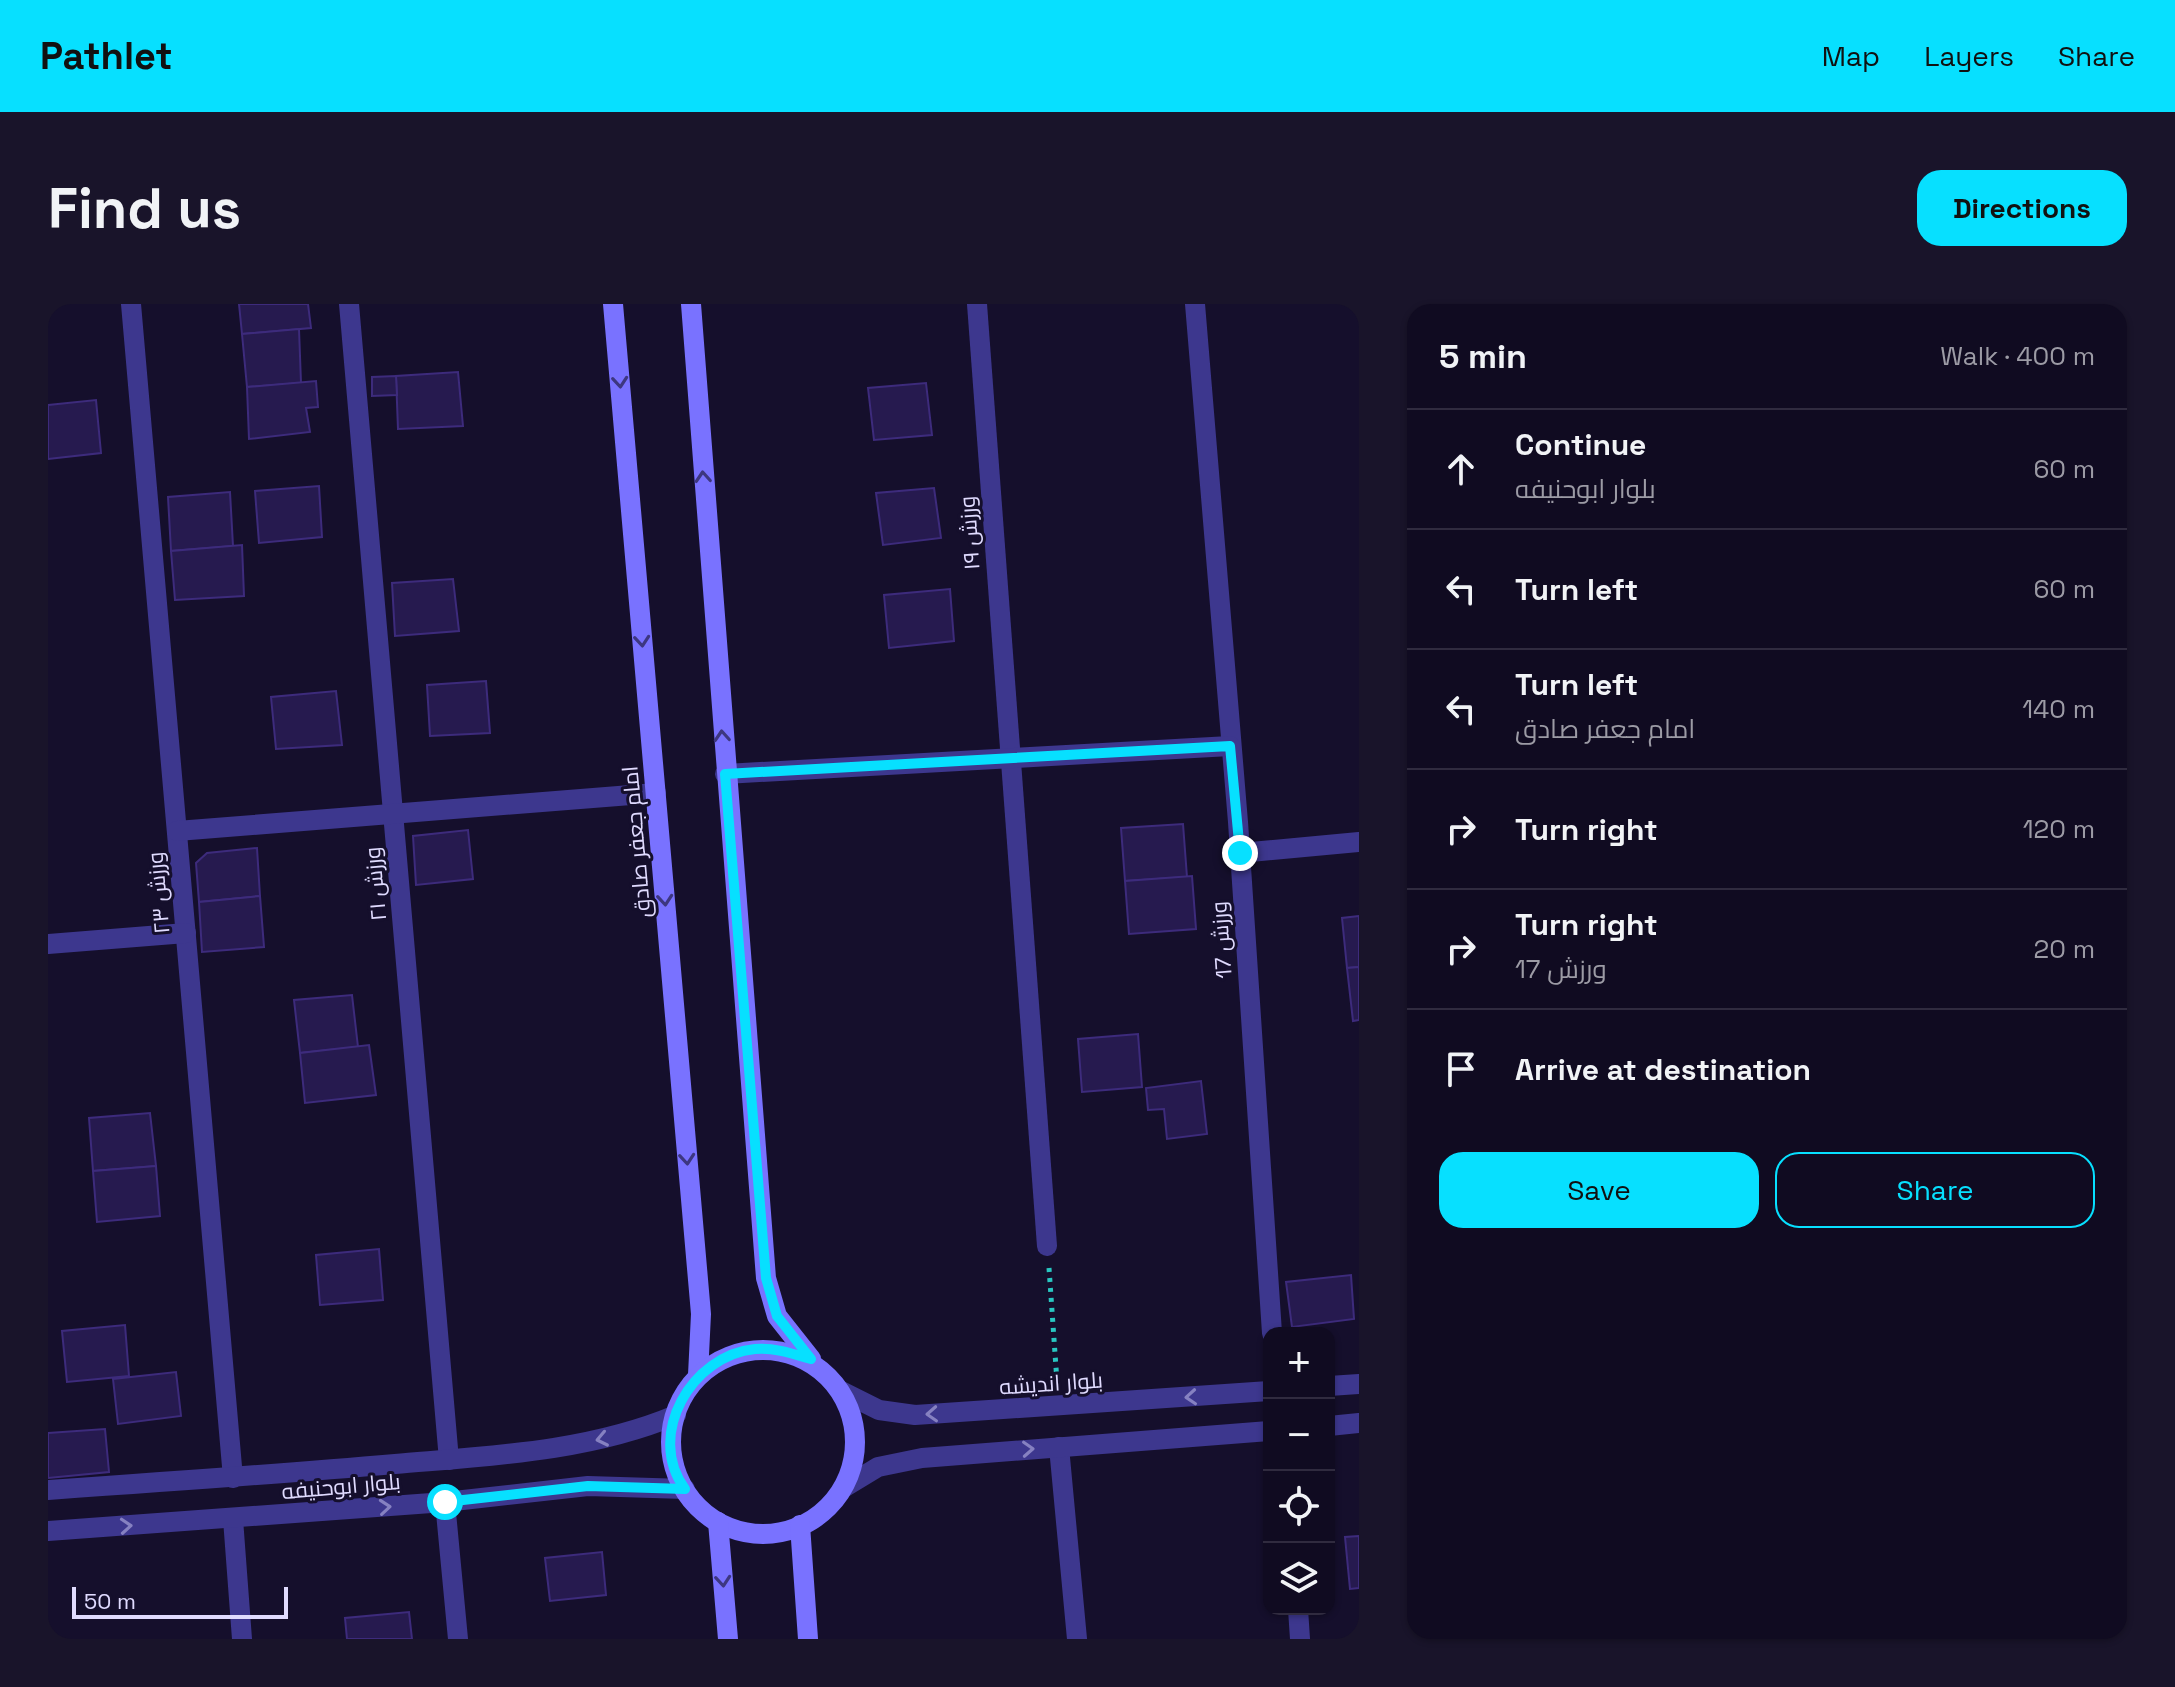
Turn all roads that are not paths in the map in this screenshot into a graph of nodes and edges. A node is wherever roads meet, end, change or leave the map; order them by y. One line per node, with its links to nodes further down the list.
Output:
1 (131, 304): 12 (street, ورزش ۲۳)
2 (349, 304): 11 (street, ورزش ۲۱)
3 (613, 304): 10 (main road, امام جعفر صادق, one-way to 10)
4 (691, 304): 9 (main road, one-way to 4)
5 (977, 304): 8 (street, ورزش ۱۹)
6 (1195, 304): 7 (street, ورزش 17)
7 (1230, 746): 8 (street); 14 (street, ورزش 17)
8 (1009, 759): 9 (street); 17 (street, ورزش ۱۹)
9 (725, 774): 19 (main road)
10 (656, 793): 11 (street); 20 (main road, امام جعفر صادق, one-way to 20)
11 (393, 816): 12 (street); 30 (street, ورزش ۲۱)
12 (177, 831): 15 (street, ورزش ۲۳)
13 (1359, 842): 14 (street)
14 (1240, 853): 18 (street, ورزش 17)
15 (186, 933): 16 (street); 31 (street, ورزش ۲۳)
16 (48, 944)
17 (1047, 1246)
18 (1272, 1327)
19 (811, 1359): 20 (main road); 23 (main road)
20 (698, 1375): 25 (main road)
21 (1359, 1384): 22 (street)
22 (1335, 1386)
23 (841, 1391): 24 (street, بلوار اندیشه, one-way to 23); 32 (main road)
24 (1263, 1391)
25 (676, 1415): 30 (street, بلوار ابوحنیفه, one-way to 30); 33 (main road)
26 (1359, 1423): 27 (street)
27 (1335, 1425)
28 (1263, 1431): 29 (street)
29 (1059, 1447): 32 (street, one-way to 29); 45 (street)
30 (449, 1460): 31 (street, بلوار ابوحنیفه)
31 (233, 1478): 34 (street, بلوار ابوحنیفه)
32 (845, 1487): 38 (main road)
33 (685, 1489): 35 (street, بلوار ابوحنیفه); 37 (main road)
34 (48, 1490)
35 (445, 1502): 36 (street, بلوار ابوحنیفه, one-way to 35); 42 (street)
36 (233, 1519): 39 (street, بلوار ابوحنیفه, one-way to 36); 41 (street)
37 (718, 1522): 38 (main road); 43 (main road, one-way to 43)
38 (800, 1525): 44 (main road)
39 (48, 1531)
40 (1298, 1615): 46 (street)
41 (242, 1639)
42 (458, 1639)
43 (728, 1639)
44 (808, 1639)
45 (1077, 1639)
46 (1300, 1639)

